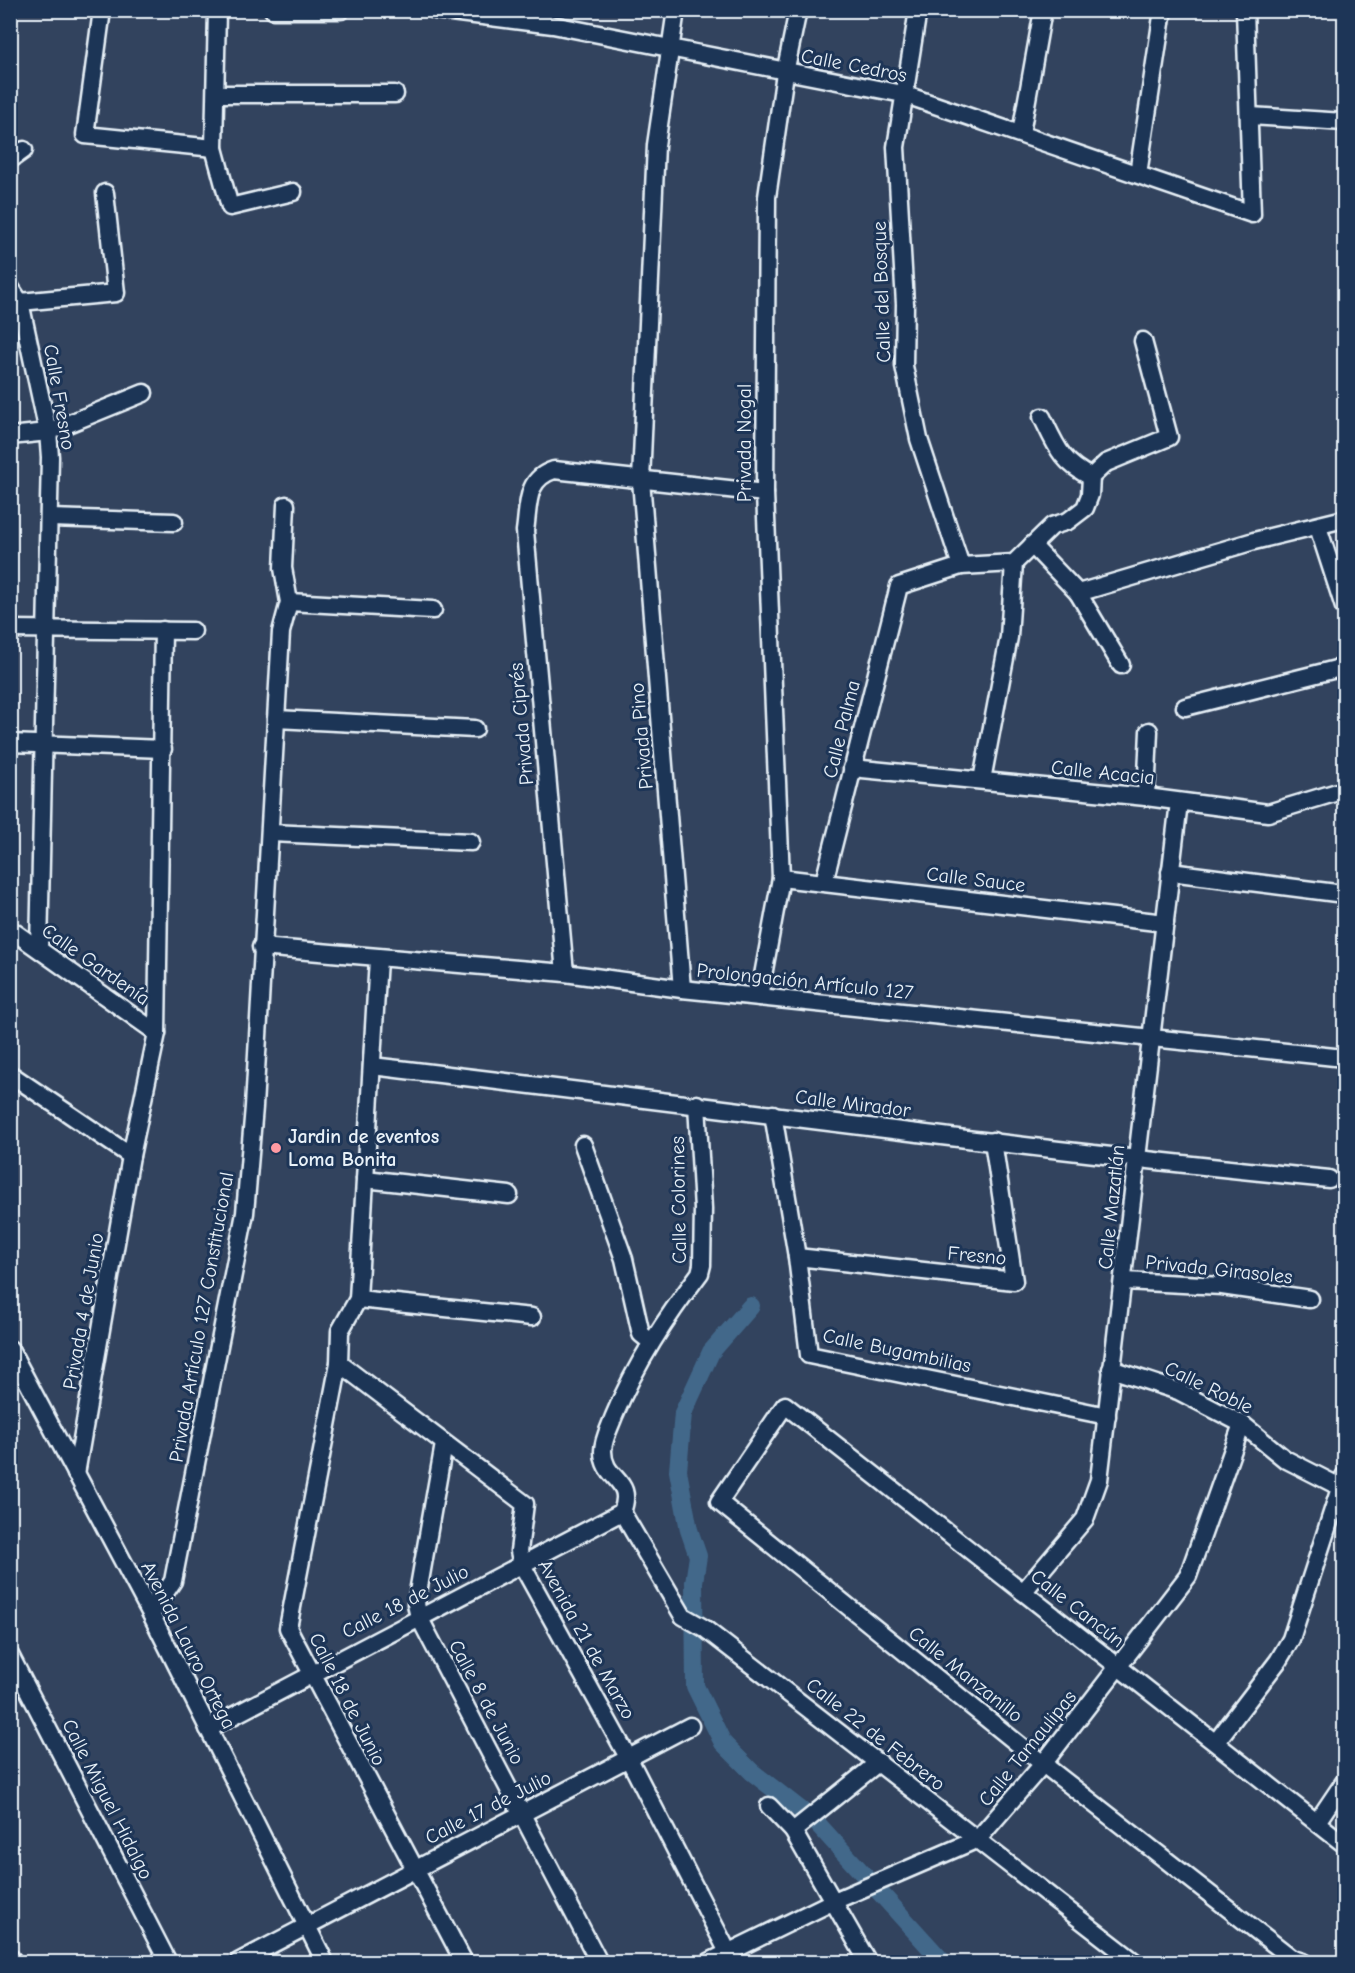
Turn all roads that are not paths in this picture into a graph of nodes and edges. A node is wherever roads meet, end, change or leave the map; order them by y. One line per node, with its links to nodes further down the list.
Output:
1 (102, 10): 21 (street)
2 (217, 10): 15 (street)
3 (273, 10): 4 (street)
4 (341, 10)
5 (435, 10): 12 (street, Calle Cedros)
6 (676, 10): 13 (street, Privada Pino)
7 (798, 10): 14 (street, Privada Nogal)
8 (918, 10): 17 (street, Calle del Bosque)
9 (1043, 10): 20 (street)
10 (1163, 10): 22 (street)
11 (1245, 10): 18 (street)
12 (554, 18): 13 (street, Calle Cedros)
13 (670, 48): 14 (street, Calle Cedros); 33 (street, Privada Pino)
14 (785, 73): 17 (street, Calle Cedros); 34 (street, Privada Nogal)
15 (216, 94): 16 (street); 21 (street)
16 (395, 94)
17 (903, 94): 20 (street, Calle Cedros); 42 (street, Calle del Bosque)
18 (1250, 116): 19 (street); 22 (street, Calle Cedros)
19 (1344, 122)
20 (1021, 133): 22 (street, Calle Cedros)
21 (214, 148): 23 (street)
22 (1138, 174)
23 (293, 192)
24 (105, 193): 26 (street)
25 (10, 287): 26 (street, Calle Fresno)
26 (20, 302): 30 (street, Calle Fresno)
27 (1143, 341): 32 (street)
28 (144, 393): 30 (street)
29 (1042, 417): 32 (street)
30 (48, 432): 31 (street); 36 (street, Calle Fresno)
31 (10, 435)
32 (1091, 477): 40 (street)
33 (641, 480): 34 (street); 76 (street, Privada Ciprés); 77 (street, Privada Pino)
34 (765, 493): 68 (street, Privada Nogal)
35 (286, 506): 44 (street)
36 (50, 518): 38 (street); 48 (street, Calle Fresno)
37 (1344, 519): 39 (street)
38 (174, 522)
39 (1318, 527): 43 (street); 45 (street)
40 (1032, 545): 41 (street); 43 (street)
41 (1014, 563): 42 (street); 61 (street)
42 (961, 566): 60 (street, Calle Palma)
43 (1078, 593): 51 (street)
44 (289, 602): 46 (street); 54 (street, Privada Artículo 127 Constitucional)
45 (1344, 607)
46 (433, 610)
47 (10, 629): 48 (street)
48 (47, 629): 49 (street); 58 (street, Calle Fresno)
49 (163, 630): 50 (street); 59 (street, Privada 4 de Junio)
50 (193, 631)
51 (1121, 665)
52 (1344, 667): 53 (street)
53 (1185, 707)
54 (276, 719): 55 (street); 65 (street, Privada Artículo 127 Constitucional)
55 (475, 729)
56 (1149, 731): 63 (street)
57 (10, 743): 58 (street)
58 (44, 744): 59 (street); 74 (street, Calle Fresno)
59 (163, 749): 79 (street, Privada 4 de Junio)
60 (852, 768): 61 (street, Calle Acacia); 69 (street, Calle Palma)
61 (982, 780): 63 (street, Calle Acacia)
62 (1344, 790): 64 (street, Calle Acacia)
63 (1146, 797): 64 (street, Calle Acacia)
64 (1179, 802): 67 (street, Calle Mazatlán)
65 (271, 832): 66 (street); 73 (street, Privada Artículo 127 Constitucional)
66 (471, 842)
67 (1170, 872): 70 (street); 71 (street, Calle Mazatlán)
68 (782, 878): 69 (street, Calle Sauce); 78 (street, Privada Nogal)
69 (824, 882): 71 (street, Calle Sauce)
70 (1344, 894)
71 (1165, 923): 80 (street, Calle Mazatlán)
72 (11, 932): 74 (street, Calle Gardenía)
73 (261, 947): 75 (street, Prolongación Artículo 127); 111 (street, Privada Artículo 127 Constitucional)
74 (39, 949): 79 (street, Calle Gardenía)
75 (378, 959): 76 (street, Prolongación Artículo 127); 82 (street)
76 (564, 973): 77 (street, Prolongación Artículo 127)
77 (682, 989): 78 (street, Prolongación Artículo 127)
78 (759, 996): 80 (street, Prolongación Artículo 127)
79 (157, 1033): 88 (street, Privada 4 de Junio)
80 (1149, 1038): 81 (street, Prolongación Artículo 127); 89 (street, Calle Mazatlán)
81 (1344, 1058)
82 (372, 1066): 84 (street, Calle Mirador); 90 (street)
83 (10, 1074): 88 (street)
84 (697, 1104): 85 (street, Calle Mirador); 98 (street, Calle Colorines)
85 (772, 1114): 86 (street, Calle Mirador); 93 (street, Calle Bugambilias)
86 (993, 1141): 89 (street, Calle Mirador); 93 (street, Fresno)
87 (583, 1145): 98 (street)
88 (131, 1155): 106 (street, Privada 4 de Junio)
89 (1137, 1160): 91 (street, Calle Mirador); 94 (street, Calle Mazatlán)
90 (365, 1179): 92 (street); 95 (street)
91 (1329, 1179)
92 (509, 1195)
93 (797, 1257): 103 (street, Calle Bugambilias)
94 (1124, 1281): 96 (street, Privada Girasoles); 101 (street, Calle Mazatlán)
95 (357, 1299): 97 (street); 100 (street, Calle 18 de Junio)
96 (1310, 1299)
97 (532, 1317)
98 (651, 1342): 108 (street, Calle Colorines)
99 (10, 1348): 106 (street, Avenida Lauro Ortega)
100 (339, 1363): 105 (street, Avenida 21 de Marzo); 115 (street, Calle 18 de Junio)
101 (1111, 1369): 103 (street, Calle Mazatlán); 104 (street, Calle Roble)
102 (785, 1405): 110 (street, Calle Cancún); 121 (street, Calle Manzanillo)
103 (1107, 1416): 110 (street, Calle Mazatlán)
104 (1242, 1424): 107 (street, Calle Roble); 114 (street, Calle Tamaulipas)
105 (444, 1444): 109 (street, Avenida 21 de Marzo); 112 (street, Calle 8 de Junio)
106 (76, 1474): 111 (street, Avenida Lauro Ortega)
107 (1343, 1484): 118 (street)
108 (622, 1512): 109 (street, Calle 18 de Julio); 120 (street, Calle 22 de Febrero)
109 (522, 1565): 112 (street, Calle 18 de Julio); 119 (street, Avenida 21 de Marzo)
110 (1023, 1592): 114 (street, Calle Cancún)
111 (150, 1614): 117 (street, Avenida Lauro Ortega)
112 (419, 1617): 115 (street, Calle 18 de Julio); 124 (street, Calle 8 de Junio)
113 (10, 1654): 135 (street, Calle Miguel Hidalgo)
114 (1120, 1667): 118 (street, Calle Cancún); 121 (street, Calle Tamaulipas)
115 (311, 1672): 117 (street, Calle 18 de Julio); 129 (street, Calle 18 de Junio)
116 (690, 1726): 119 (street, Calle 17 de Julio)
117 (207, 1729): 131 (street, Avenida Lauro Ortega)
118 (1216, 1742): 125 (street, Calle Cancún)
119 (629, 1759): 124 (street, Calle 17 de Julio); 133 (street, Avenida 21 de Marzo)
120 (879, 1762): 126 (street); 127 (street, Calle 22 de Febrero)
121 (1043, 1764): 127 (street, Calle Tamaulipas); 143 (street, Calle Manzanillo)
122 (1344, 1782): 125 (street)
123 (769, 1806): 126 (street)
124 (522, 1813): 129 (street, Calle 17 de Julio); 139 (street, Calle 8 de Junio)
125 (1317, 1822): 128 (street, Calle Cancún)
126 (792, 1831): 130 (street)
127 (978, 1839): 130 (street, Calle Tamaulipas); 142 (street, Calle 22 de Febrero)
128 (1344, 1844)
129 (413, 1870): 131 (street, Calle 17 de Julio); 138 (street, Calle 18 de Junio)
130 (834, 1901): 133 (street, Calle Tamaulipas); 141 (street)
131 (306, 1926): 136 (street, Calle 17 de Julio); 137 (street, Avenida Lauro Ortega)
132 (10, 1957): 134 (street)
133 (731, 1957): 140 (street, Calle Tamaulipas)
134 (14, 1962)
135 (168, 1962)
136 (238, 1962)
137 (325, 1962)
138 (464, 1962)
139 (599, 1962)
140 (709, 1962)
141 (868, 1962)
142 (1135, 1962)
143 (1303, 1962)

